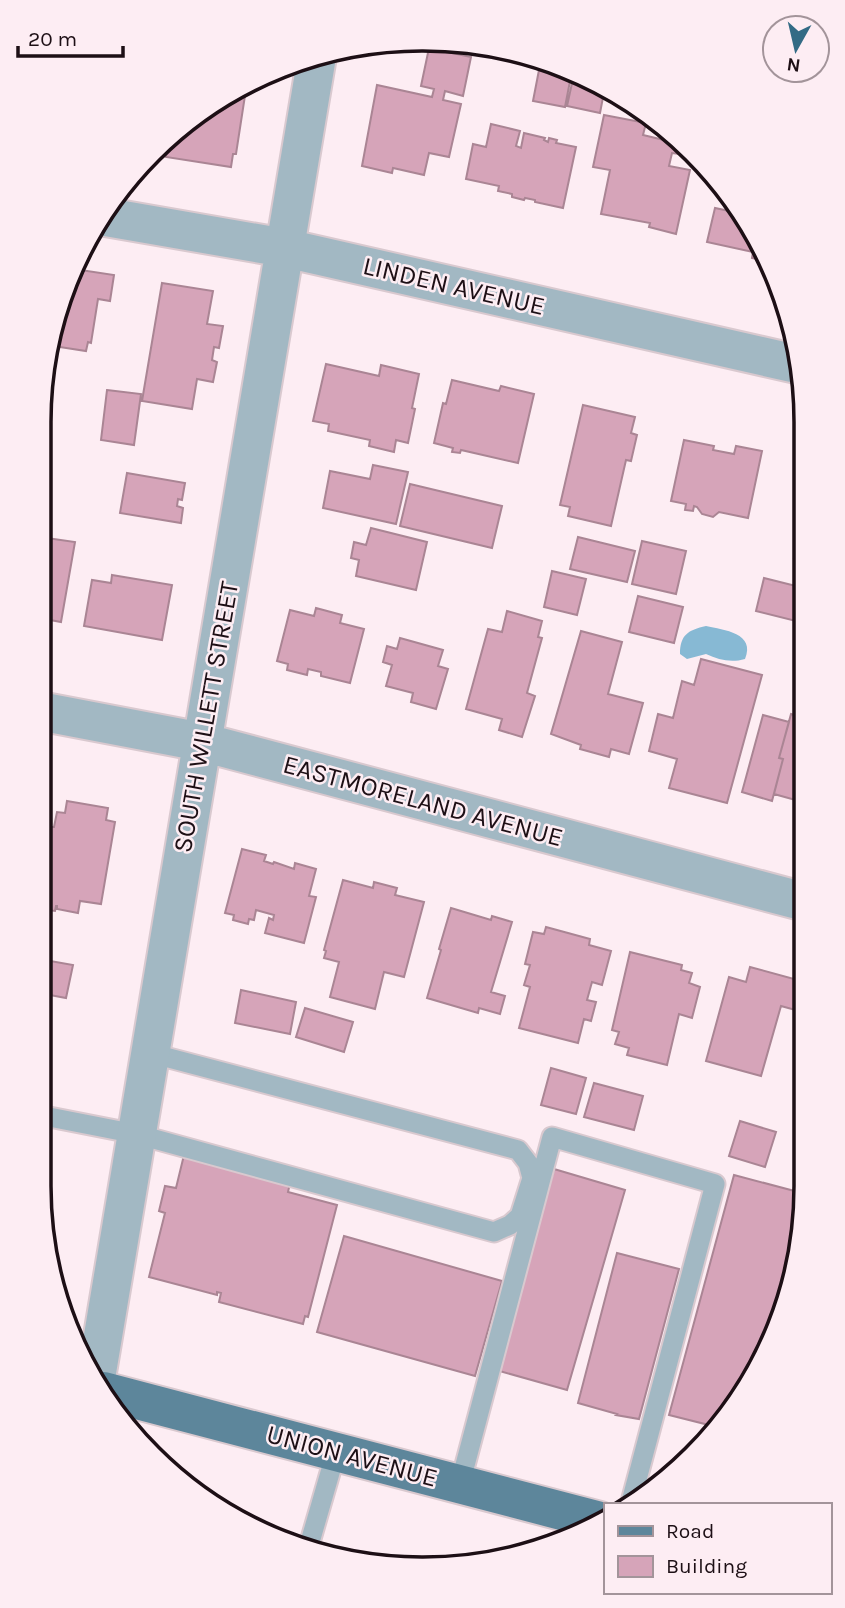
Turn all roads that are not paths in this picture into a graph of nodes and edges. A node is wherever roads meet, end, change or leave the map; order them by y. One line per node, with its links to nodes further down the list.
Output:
1 (315, 66): 3 (street, SOUTH WILLETT STREET)
2 (112, 218): 3 (street, LINDEN AVENUE)
3 (285, 248): 4 (street, LINDEN AVENUE); 6 (street, SOUTH WILLETT STREET)
4 (789, 362)
5 (51, 712): 6 (street, EASTMORELAND AVENUE)
6 (202, 742): 7 (street, EASTMORELAND AVENUE); 8 (street, SOUTH WILLETT STREET)
7 (794, 899)
8 (150, 1053): 10 (street, SOUTH WILLETT STREET); 10 (lane)
9 (51, 1117): 10 (lane)
10 (136, 1133): 11 (street, SOUTH WILLETT STREET)
11 (98, 1366)
12 (123, 1405): 13 (main road, UNION AVENUE)
13 (336, 1452): 14 (main road, UNION AVENUE); 17 (lane)
14 (460, 1484): 15 (lane); 16 (main road, UNION AVENUE)
15 (634, 1491)
16 (589, 1518)
17 (311, 1540)

